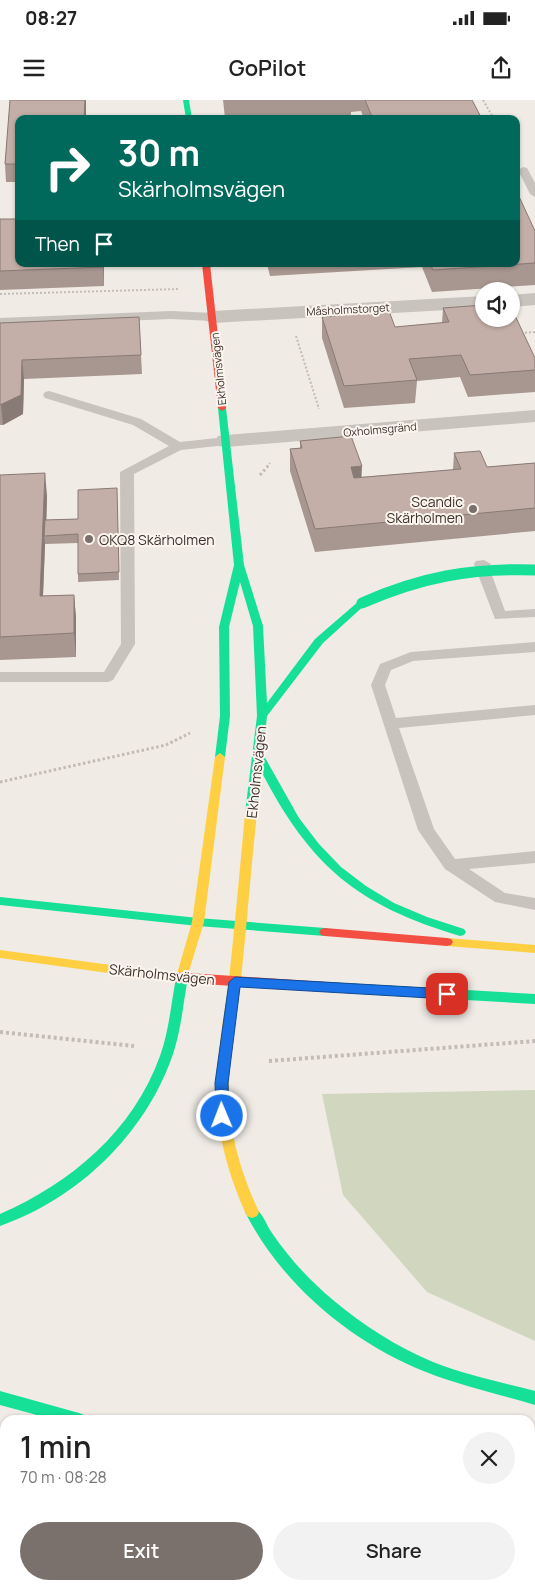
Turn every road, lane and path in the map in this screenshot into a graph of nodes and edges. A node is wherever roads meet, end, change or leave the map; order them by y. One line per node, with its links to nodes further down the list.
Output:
1 (186, 100): 3 (main road)
2 (483, 100): 4 (path)
3 (188, 115)
4 (492, 115)
5 (523, 170): 6 (lane)
6 (535, 194)
7 (206, 267): 13 (main road, Ekholmsvägen)
8 (0, 294): 9 (path)
9 (11, 294)
10 (535, 299): 11 (street)
11 (520, 300)
12 (475, 302): 13 (street, Måsholmstorget)
13 (213, 317): 14 (lane); 21 (main road, Ekholmsvägen)
14 (0, 322)
15 (294, 330): 20 (path)
16 (535, 332): 17 (path)
17 (515, 333)
18 (48, 395): 22 (lane)
19 (535, 416): 20 (street, Oxholmsgränd)
20 (326, 433): 21 (street, Oxholmsgränd)
21 (226, 441): 22 (lane); 24 (main road, Ekholmsvägen)
22 (178, 446): 28 (lane)
23 (535, 560): 26 (lane)
24 (239, 565): 30 (main road, Ekholmsvägen); 31 (main road, Ekholmsvägen)
25 (535, 570): 31 (main road, bridge)
26 (535, 613)
27 (535, 648): 32 (lane)
28 (0, 677)
29 (535, 710): 32 (lane)
30 (225, 716): 34 (path); 39 (main road, Ekholmsvägen)
31 (262, 716): 33 (main road, Ekholmsvägen)
32 (390, 724): 36 (lane)
33 (259, 756): 40 (main road, Ekholmsvägen); 41 (main road)
34 (0, 782)
35 (535, 857): 36 (lane)
36 (451, 865): 38 (lane)
37 (0, 901): 39 (main road)
38 (535, 904)
39 (198, 922): 40 (main road); 43 (main road, Ekholmsvägen)
40 (239, 924): 41 (main road); 44 (main road, Ekholmsvägen)
41 (535, 948)
42 (0, 954): 43 (main road, Skärholmsvägen)
43 (182, 978): 44 (main road, Skärholmsvägen); 50 (main road, Ekholmsvägen)
44 (235, 982): 45 (main road, Skärholmsvägen); 52 (main road, Ekholmsvägen)
45 (535, 999)
46 (0, 1032): 48 (path)
47 (535, 1041): 49 (path)
48 (134, 1046)
49 (269, 1061)
50 (0, 1220)
51 (0, 1398): 53 (main road)
52 (535, 1398)
53 (61, 1415)

